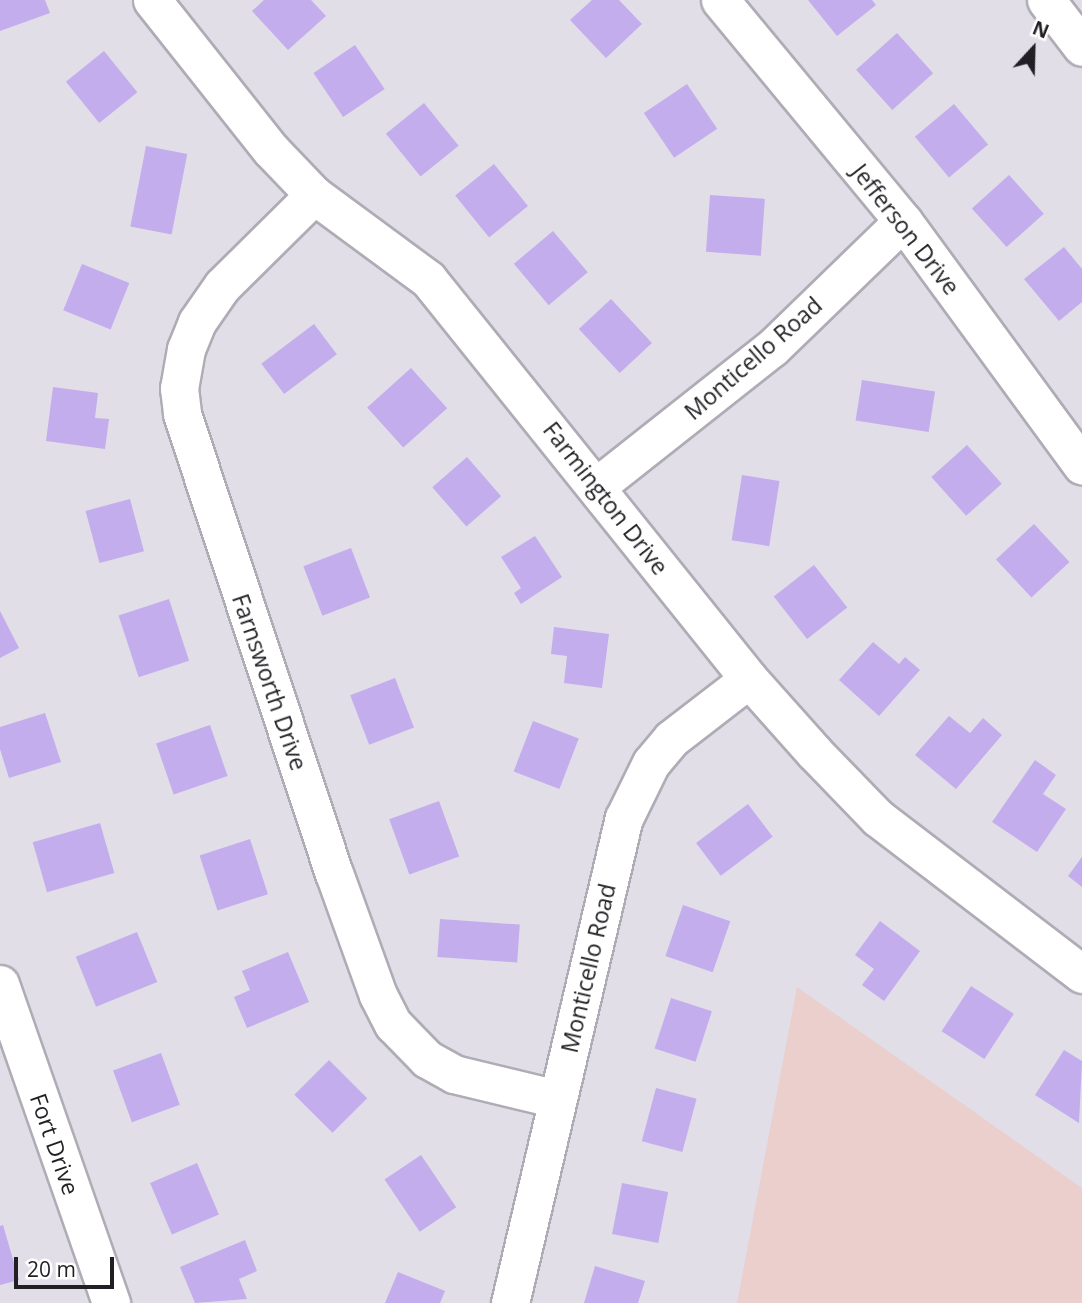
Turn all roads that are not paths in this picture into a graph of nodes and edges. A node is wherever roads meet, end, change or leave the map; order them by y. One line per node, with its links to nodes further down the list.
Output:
1 (152, 0): 5 (street, Farmington Drive)
2 (720, 0): 6 (street, Jefferson Drive)
3 (1046, 0): 4 (street)
4 (1082, 47)
5 (314, 195): 8 (street, Farmington Drive); 12 (street, Farnsworth Drive)
6 (903, 221): 7 (street, Jefferson Drive); 8 (street, Monticello Road)
7 (1082, 466)
8 (597, 486): 9 (street, Farmington Drive)
9 (748, 679): 10 (street, Farmington Drive); 12 (street, Monticello Road)
10 (1082, 974)
11 (0, 984): 13 (street, Fort Drive)
12 (557, 1099): 14 (street, Monticello Road)
13 (111, 1303)
14 (510, 1303)

